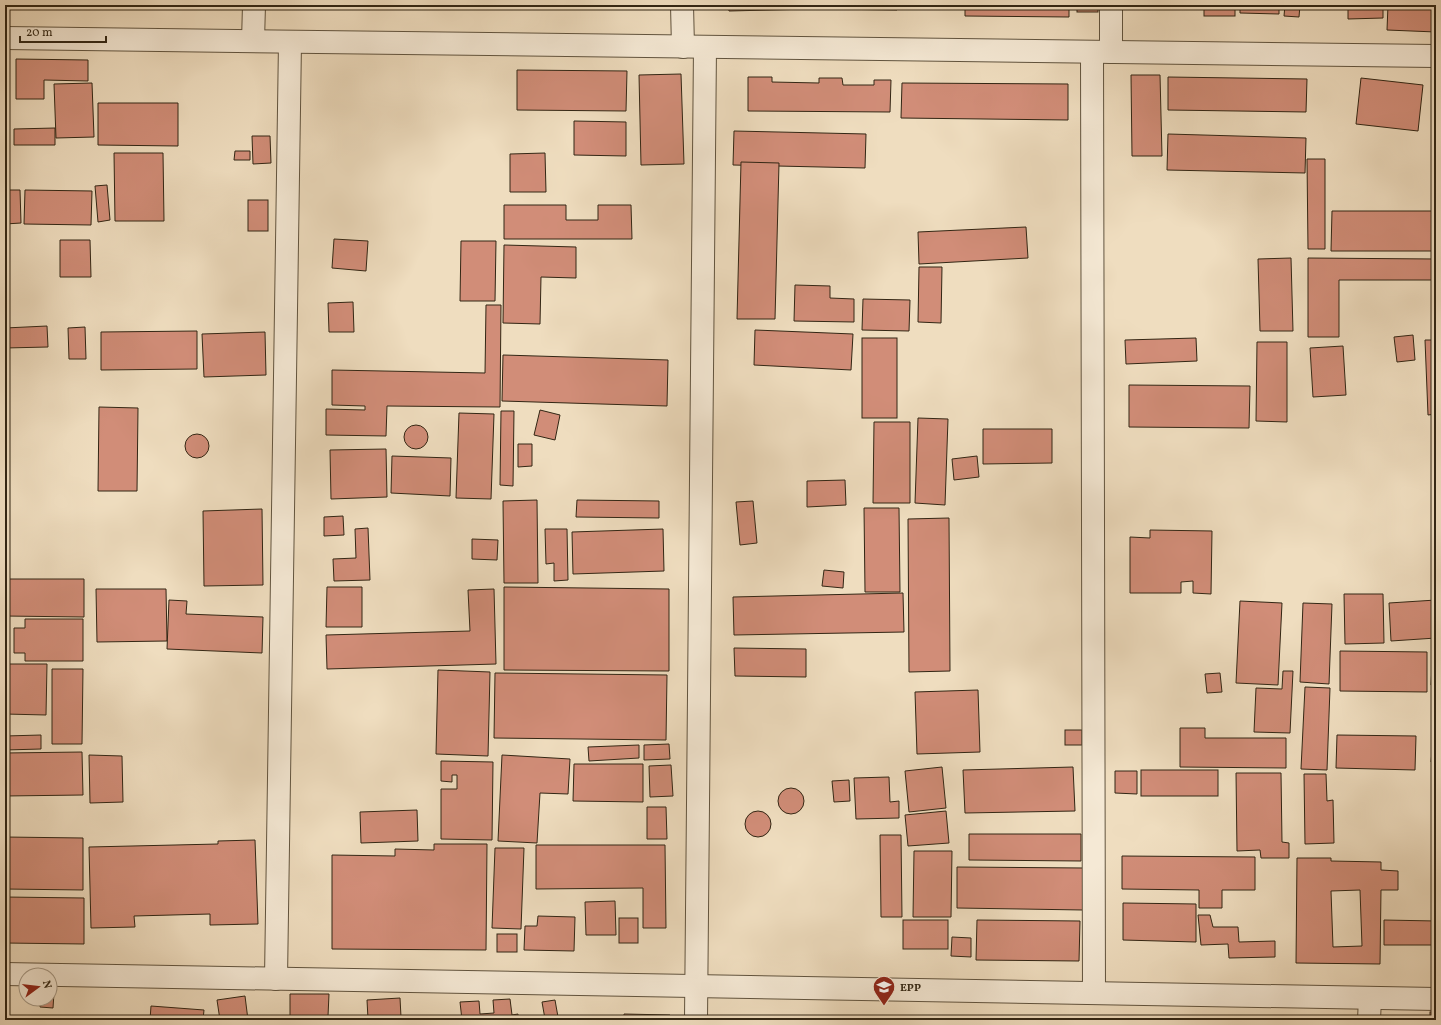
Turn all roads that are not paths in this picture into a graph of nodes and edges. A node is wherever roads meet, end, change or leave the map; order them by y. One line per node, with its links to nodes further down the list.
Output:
1 (254, 5): 5 (street)
2 (682, 5): 7 (street)
3 (1112, 5): 9 (street)
4 (5, 38): 5 (street)
5 (253, 41): 6 (street)
6 (290, 42): 7 (street); 12 (street)
7 (683, 47): 8 (street)
8 (705, 47): 9 (street); 13 (street)
9 (1101, 52): 10 (street); 14 (street)
10 (1436, 56)
11 (5, 974): 12 (street)
12 (276, 978): 13 (street)
13 (696, 986): 14 (street); 17 (street)
14 (1094, 993): 15 (street)
15 (1370, 998): 16 (street); 18 (street)
16 (1436, 999)
17 (696, 1020)
18 (1369, 1020)

